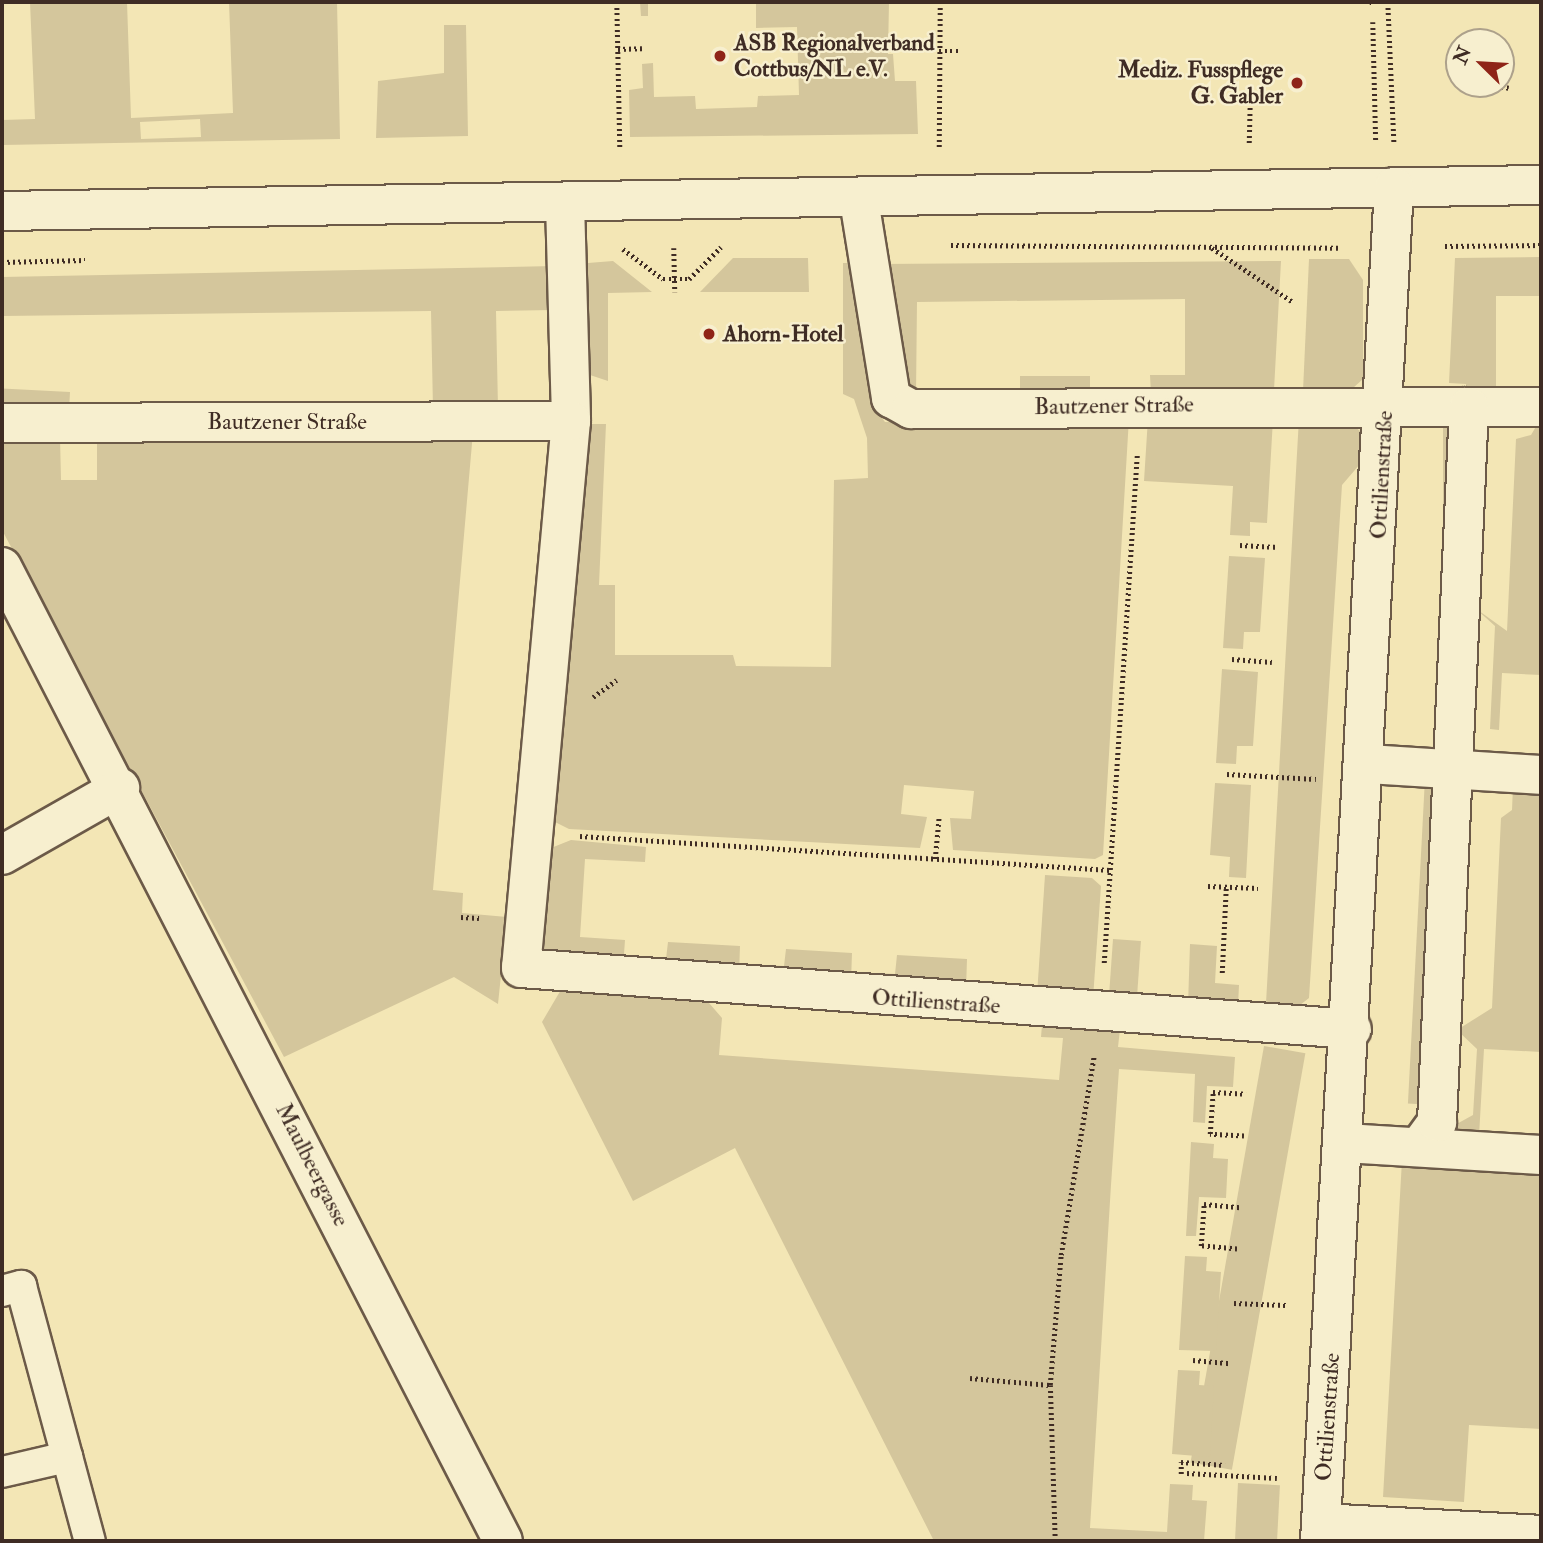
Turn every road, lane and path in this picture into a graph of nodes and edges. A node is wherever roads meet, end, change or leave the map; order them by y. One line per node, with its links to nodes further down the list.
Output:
1 (617, 2): 6 (path)
2 (940, 2): 7 (path)
3 (1388, 2): 11 (path)
4 (1373, 22): 10 (path)
5 (642, 48): 6 (path)
6 (618, 49): 14 (path)
7 (939, 51): 8 (path); 13 (path)
8 (961, 51)
9 (1250, 102): 12 (path)
10 (1377, 142)
11 (1394, 142)
12 (1249, 144)
13 (939, 147)
14 (620, 150)
15 (1541, 185): 16 (street)
16 (1394, 187): 17 (street); 40 (street, Ottilienstraße)
17 (859, 200): 18 (street); 39 (street, Bautzener Straße)
18 (565, 203): 19 (street); 33 (street)
19 (2, 211)
20 (939, 245): 29 (path)
21 (1541, 245): 22 (path)
22 (1445, 246)
23 (709, 247): 24 (path)
24 (721, 247): 25 (path); 36 (path)
25 (735, 247)
26 (661, 248): 27 (path)
27 (674, 248): 28 (path); 36 (path)
28 (686, 248)
29 (1212, 248): 30 (path); 38 (path)
30 (1338, 248)
31 (622, 249): 32 (path); 33 (path); 36 (path)
32 (635, 249)
33 (567, 250): 43 (street)
34 (98, 260): 35 (path)
35 (2, 262)
36 (676, 279): 37 (path)
37 (675, 292)
38 (1293, 302)
39 (1140, 405): 40 (street, Bautzener Straße); 60 (path)
40 (1386, 405): 41 (street, Bautzener Straße); 50 (street, Ottilienstraße)
41 (1469, 407): 42 (street, Bautzener Straße); 51 (street)
42 (1541, 407)
43 (571, 421): 44 (street, Bautzener Straße); 57 (street)
44 (2, 423)
45 (1240, 545): 46 (path)
46 (1278, 547)
47 (2, 567): 55 (street, Maulbeergasse)
48 (1232, 659): 49 (path)
49 (1272, 662)
50 (1367, 764): 51 (street); 66 (street, Ottilienstraße)
51 (1455, 770): 53 (street); 70 (street)
52 (1227, 774): 54 (path)
53 (1541, 775)
54 (1323, 779)
55 (120, 788): 58 (street); 89 (street, Maulbeergasse)
56 (939, 816): 59 (path)
57 (533, 833): 59 (path); 65 (street, Ottilienstraße)
58 (2, 855)
59 (935, 859): 60 (path)
60 (1111, 870): 65 (path)
61 (1208, 886): 62 (path)
62 (1226, 887): 63 (path); 64 (path)
63 (1258, 888)
64 (1232, 978)
65 (1100, 1013): 66 (street, Ottilienstraße); 80 (path)
66 (1352, 1029): 69 (street, Ottilienstraße)
67 (1246, 1094): 68 (path)
68 (1244, 1136)
69 (1345, 1143): 70 (street); 85 (street, Ottilienstraße)
70 (1419, 1147): 71 (street)
71 (1541, 1155)
72 (1240, 1207): 73 (path)
73 (1237, 1249)
74 (2, 1291): 81 (lane)
75 (1234, 1303): 76 (path)
76 (1290, 1305)
77 (1193, 1360): 78 (path)
78 (1230, 1363)
79 (970, 1378): 80 (path)
80 (1050, 1385): 90 (path)
81 (67, 1457): 83 (lane); 88 (lane)
82 (1224, 1465): 84 (path)
83 (2, 1472)
84 (1280, 1478)
85 (1321, 1532): 86 (street, Ottilienstraße)
86 (1409, 1534): 87 (street, Ottilienstraße)
87 (1541, 1535)
88 (90, 1541)
89 (503, 1541)
90 (1055, 1541)

